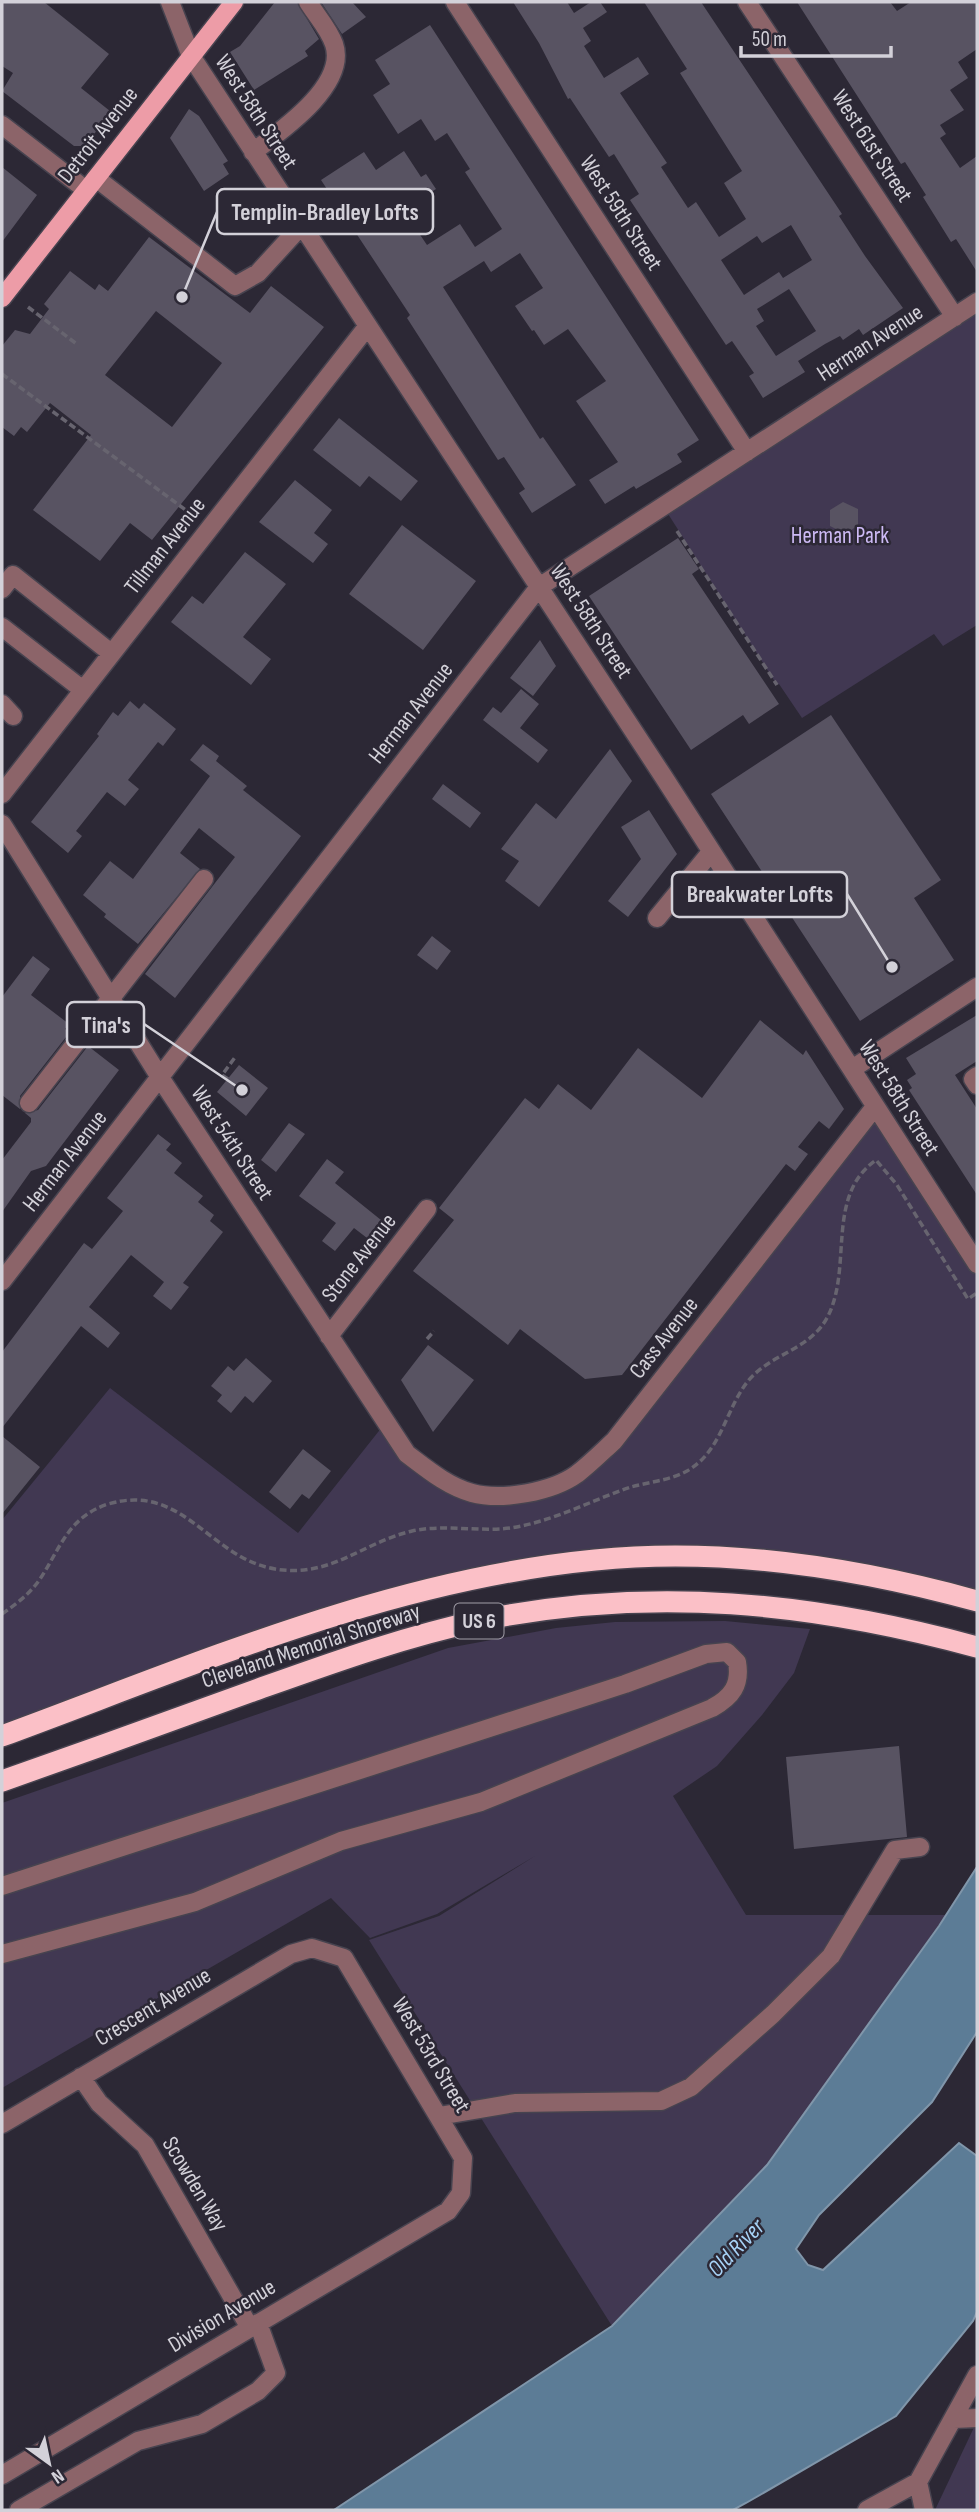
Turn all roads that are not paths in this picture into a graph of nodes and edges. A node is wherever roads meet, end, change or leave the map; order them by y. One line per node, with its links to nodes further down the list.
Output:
1 (170, 2): 6 (street, West 58th Street)
2 (234, 2): 6 (main road, Detroit Avenue)
3 (308, 2): 8 (street)
4 (455, 2): 15 (street, West 59th Street)
5 (747, 2): 13 (street, West 61st Street)
6 (191, 56): 8 (street, West 58th Street); 9 (main road, Detroit Avenue)
7 (2, 125): 9 (street)
8 (253, 152): 10 (street, West 58th Street)
9 (91, 184): 10 (street); 11 (main road, Detroit Avenue)
10 (301, 226): 14 (street, West 58th Street)
11 (2, 298)
12 (977, 302): 13 (street, Herman Avenue)
13 (955, 317): 15 (street, Herman Avenue)
14 (367, 327): 16 (street, West 58th Street); 19 (street, Tillman Avenue)
15 (747, 452): 16 (street, Herman Avenue)
16 (539, 587): 23 (street, West 58th Street); 30 (street, Herman Avenue)
17 (2, 589): 19 (street)
18 (2, 627): 20 (street)
19 (111, 653): 20 (street, Tillman Avenue)
20 (83, 690): 21 (street, Tillman Avenue)
21 (2, 794)
22 (2, 824): 27 (street, West 54th Street)
23 (711, 852): 25 (street); 28 (street, West 58th Street)
24 (204, 879): 27 (street)
25 (657, 918)
26 (977, 987): 28 (street)
27 (111, 998): 30 (street, West 54th Street); 32 (street)
28 (852, 1069): 33 (street, West 58th Street)
29 (977, 1076): 31 (street)
30 (161, 1079): 36 (street, Herman Avenue); 37 (street, West 54th Street)
31 (977, 1085)
32 (29, 1103)
33 (874, 1108): 35 (street, West 58th Street); 38 (street, Cass Avenue)
34 (427, 1209): 37 (street, Stone Avenue)
35 (976, 1258)
36 (2, 1281)
37 (329, 1336): 38 (street, West 54th Street)
38 (437, 1477)
39 (977, 1601): 41 (highway, Cleveland Memorial Shoreway / US 6)
40 (977, 1647): 42 (highway, Cleveland Memorial Shoreway / US 6)
41 (2, 1736)
42 (2, 1781)
43 (920, 1847): 48 (street)
44 (2, 1886): 46 (street)
45 (333, 1953): 47 (street, Crescent Avenue); 48 (street, West 53rd Street)
46 (2, 1954)
47 (81, 2077): 49 (street, Crescent Avenue); 51 (street, Scowden Way)
48 (439, 2116): 50 (street, West 53rd Street)
49 (2, 2124)
50 (461, 2193): 51 (street, Division Avenue)
51 (254, 2325): 55 (street, Division Avenue); 57 (street, Scowden Way)
52 (977, 2375): 54 (street)
53 (977, 2418): 54 (street)
54 (954, 2420): 56 (street)
55 (2, 2475)
56 (918, 2482): 58 (street); 59 (street)
57 (19, 2510)
58 (867, 2510)
59 (924, 2510)

